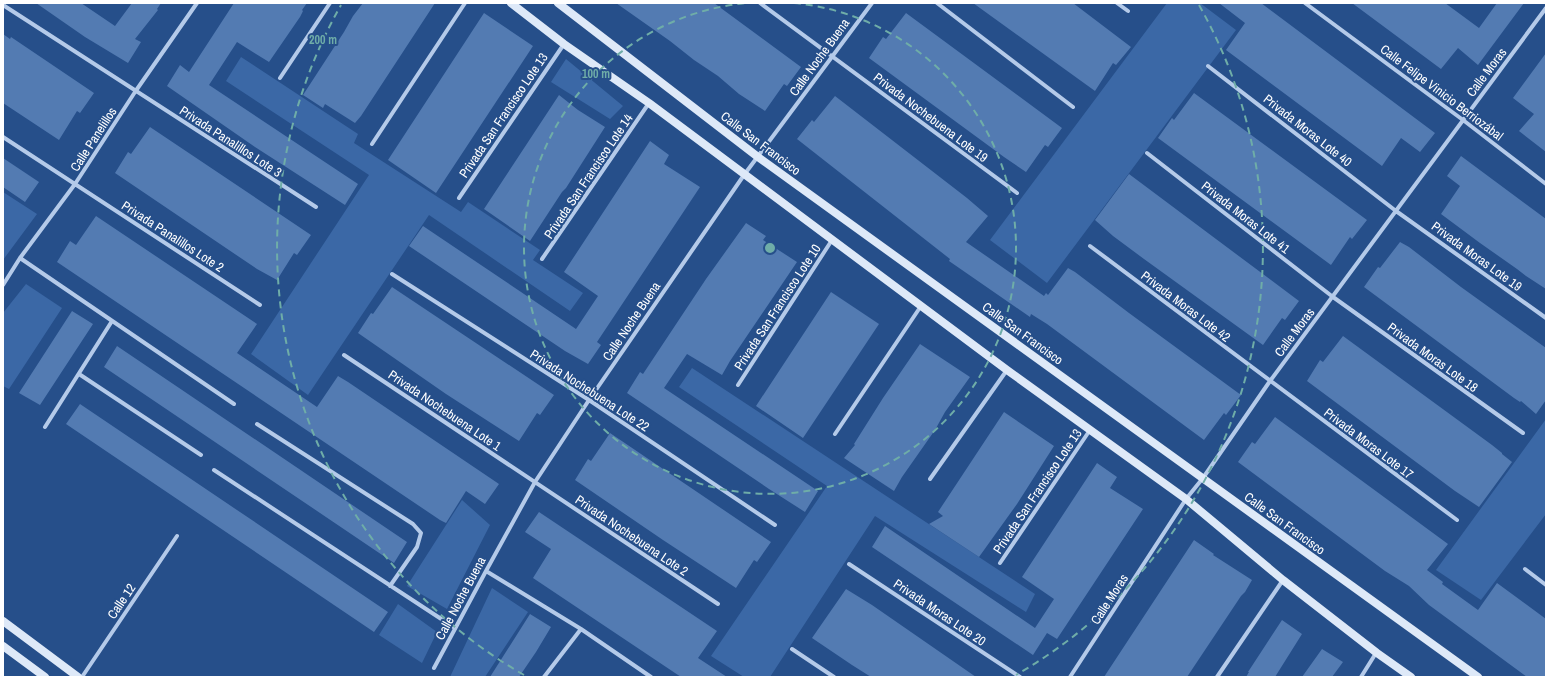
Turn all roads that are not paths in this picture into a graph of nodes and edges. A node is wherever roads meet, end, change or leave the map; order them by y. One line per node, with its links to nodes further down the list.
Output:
1 (197, 3): 18 (street, Calle Panelillos)
2 (330, 3): 17 (street)
3 (465, 3): 23 (street)
4 (511, 3): 14 (street)
5 (558, 3): 25 (street, Calle San Francisco)
6 (760, 3): 15 (street, Privada Nochebuena Lote 19)
7 (872, 3): 15 (street, Calle Noche Buena)
8 (937, 3): 20 (street)
9 (1118, 3): 13 (street)
10 (1305, 3): 21 (street, Calle Felipe Vinicio Berriozábal)
11 (3, 5): 18 (street, Privada Panalillos Lote 3)
12 (1546, 8): 21 (street, Calle Moras)
13 (1128, 11)
14 (564, 44): 19 (street); 30 (street, Privada San Francisco Lote 13)
15 (833, 56): 25 (street, Calle Noche Buena); 29 (street, Privada Nochebuena Lote 19)
16 (1208, 66): 32 (street, Privada Moras Lote 40)
17 (280, 78)
18 (135, 92): 27 (street, Calle Panelillos); 31 (street, Privada Panalillos Lote 3)
19 (650, 104): 26 (street); 36 (street, Privada San Francisco Lote 14)
20 (1073, 107)
21 (1463, 120): 28 (street, Calle Felipe Vinicio Berriozábal); 32 (street, Calle Moras)
22 (3, 137): 27 (street, Privada Panalillos Lote 2)
23 (372, 144)
24 (1147, 153): 39 (street, Privada Moras Lote 41)
25 (758, 157): 26 (street, Calle Noche Buena); 58 (street, Calle San Francisco)
26 (744, 174): 33 (street); 49 (street, Calle Noche Buena)
27 (75, 184): 35 (street, Calle Panelillos); 40 (street, Privada Panalillos Lote 2)
28 (1546, 184)
29 (1017, 193)
30 (459, 198)
31 (316, 208)
32 (1396, 211): 39 (street, Calle Moras); 42 (street, Privada Moras Lote 19)
33 (832, 239): 41 (street); 48 (street, Privada San Francisco Lote 10)
34 (1090, 246): 47 (street, Privada Moras Lote 42)
35 (20, 258): 38 (street, Calle Panelillos); 43 (street)
36 (542, 260)
37 (392, 274): 49 (street, Privada Nochebuena Lote 22)
38 (3, 285)
39 (1333, 297): 47 (street, Calle Moras); 54 (street, Privada Moras Lote 18)
40 (260, 305)
41 (921, 306): 45 (street); 55 (street)
42 (1546, 318)
43 (112, 321): 46 (street); 50 (street)
44 (344, 355): 60 (street, Privada Nochebuena Lote 1)
45 (1007, 370): 53 (street); 59 (street)
46 (79, 374): 52 (street); 56 (street)
47 (1270, 381): 58 (street, Calle Moras); 62 (street, Privada Moras Lote 17)
48 (738, 385)
49 (589, 400): 60 (street, Calle Noche Buena); 63 (street, Privada Nochebuena Lote 22)
50 (234, 404)
51 (257, 424): 71 (street)
52 (46, 427)
53 (1090, 430): 61 (street); 65 (street, Privada San Francisco Lote 13)
54 (1523, 433)
55 (835, 434)
56 (201, 455)
57 (214, 470): 71 (street)
58 (1203, 478): 61 (street, Calle Moras); 91 (street, Calle San Francisco)
59 (930, 479)
60 (535, 482): 68 (street, Calle Noche Buena); 72 (street, Privada Nochebuena Lote 2)
61 (1186, 499): 69 (street); 87 (street, Calle Moras)
62 (1457, 520)
63 (775, 525)
64 (177, 536): 82 (street, Calle 12)
65 (1000, 563)
66 (849, 564): 86 (street, Privada Moras Lote 20)
67 (1525, 569): 70 (street)
68 (486, 571): 74 (street, Calle Noche Buena); 75 (street)
69 (1283, 580): 78 (street); 88 (street)
70 (1546, 585)
71 (390, 586): 74 (street)
72 (718, 604)
73 (3, 621): 81 (street)
74 (455, 628): 79 (street, Calle Noche Buena)
75 (580, 629): 83 (street); 84 (street)
76 (3, 646): 80 (street)
77 (792, 649): 85 (street)
78 (1377, 653): 89 (street); 90 (street)
79 (434, 668)
80 (45, 677)
81 (78, 677)
82 (82, 677)
83 (544, 677)
84 (651, 677)
85 (834, 677)
86 (1020, 677)
87 (1070, 677)
88 (1217, 677)
89 (1362, 677)
90 (1411, 677)
91 (1478, 677)

